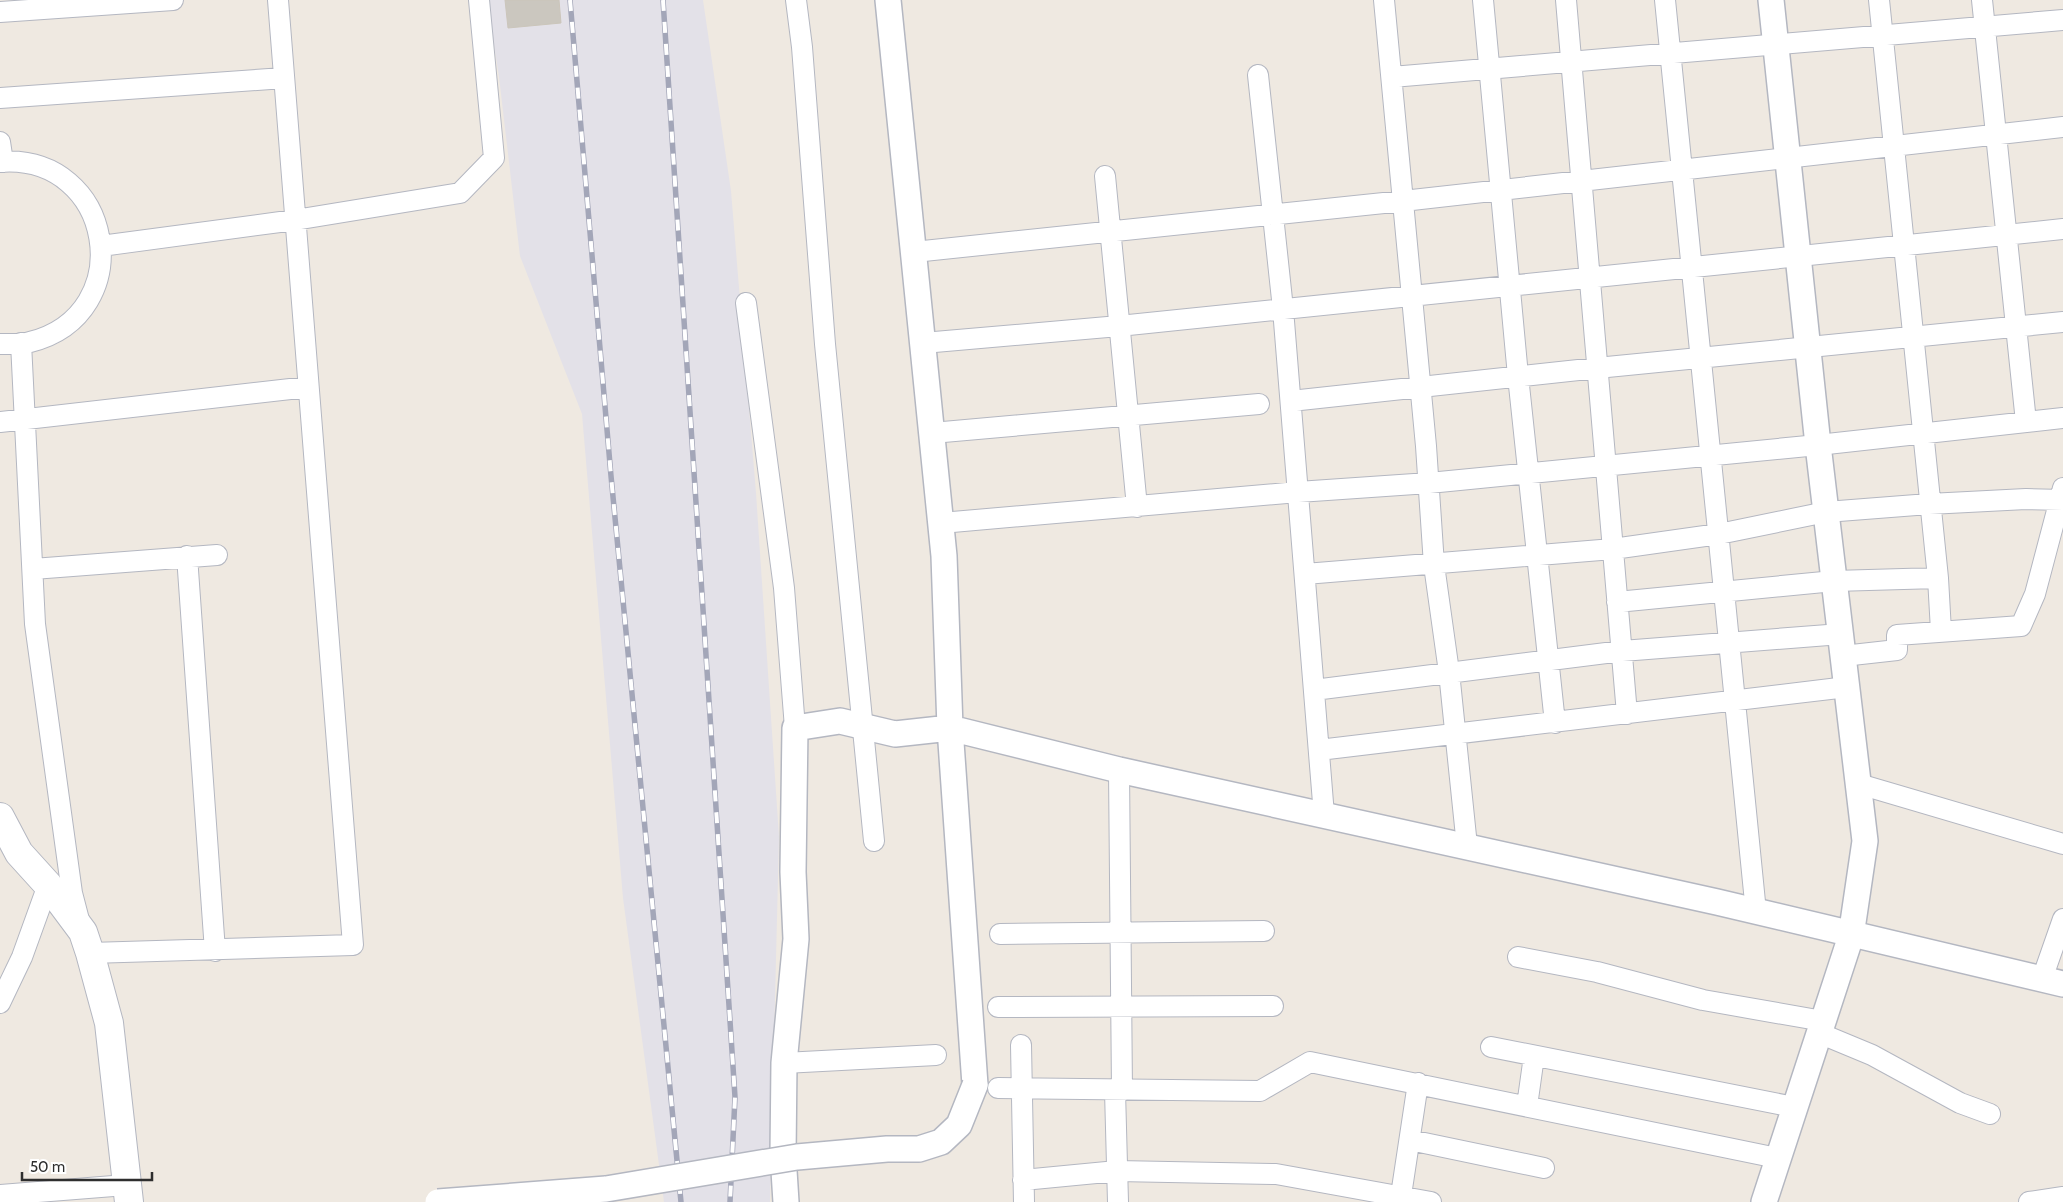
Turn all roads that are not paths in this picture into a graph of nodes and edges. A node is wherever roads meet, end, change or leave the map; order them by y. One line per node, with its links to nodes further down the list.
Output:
1 (173, 0): 13 (street)
2 (278, 0): 23 (street)
3 (479, 0): 37 (street)
4 (796, 0): 107 (street)
5 (888, 0): 43 (street)
6 (1384, 0): 22 (street)
7 (1483, 0): 20 (street)
8 (1566, 0): 19 (street)
9 (1665, 0): 18 (street)
10 (1771, 0): 17 (street)
11 (1879, 0): 16 (street)
12 (1982, 0): 15 (street)
13 (0, 12)
14 (2063, 20): 15 (street)
15 (1985, 26): 16 (street); 26 (street)
16 (1882, 35): 17 (street); 28 (street)
17 (1776, 44): 18 (street); 29 (street)
18 (1669, 53): 19 (street); 31 (street)
19 (1571, 62): 20 (street); 33 (street)
20 (1491, 68): 22 (street); 34 (street)
21 (1258, 75): 36 (street)
22 (1392, 77): 35 (street)
23 (284, 78): 24 (street); 37 (street)
24 (0, 98)
25 (2063, 127): 26 (street)
26 (1996, 135): 28 (street); 40 (street)
27 (0, 142): 30 (street)
28 (1893, 147): 29 (street); 41 (street)
29 (1788, 160): 31 (street); 44 (street)
30 (2, 162): 42 (street)
31 (1681, 171): 33 (street); 45 (street)
32 (1105, 176): 39 (street)
33 (1582, 182): 34 (street); 46 (street)
34 (1501, 191): 35 (street); 47 (street)
35 (1403, 201): 36 (street); 48 (street)
36 (1273, 215): 39 (street); 50 (street)
37 (295, 220): 42 (street); 62 (street)
38 (2063, 229): 40 (street)
39 (1110, 233): 43 (street); 52 (street)
40 (2006, 234): 41 (street); 53 (street)
41 (1903, 244): 44 (street); 54 (street)
42 (101, 246): 55 (street)
43 (914, 252): 56 (street)
44 (1798, 254): 45 (street); 58 (street)
45 (1692, 266): 46 (street); 59 (street)
46 (1589, 277): 47 (street); 60 (street)
47 (1510, 286): 48 (street); 61 (street)
48 (1412, 296): 50 (street); 63 (street)
49 (746, 303): 108 (street)
50 (1283, 309): 52 (street); 64 (street)
51 (2063, 322): 53 (street)
52 (1119, 326): 56 (street); 66 (street)
53 (2016, 327): 54 (street); 70 (street)
54 (1913, 338): 58 (street); 72 (street)
55 (21, 343): 57 (street); 68 (street)
56 (923, 343): 71 (street)
57 (0, 344)
58 (1808, 349): 59 (street); 73 (street)
59 (1700, 358): 60 (street); 74 (street)
60 (1597, 368): 61 (street); 75 (street)
61 (1518, 376): 63 (street); 76 (street)
62 (308, 387): 68 (street); 127 (street)
63 (1421, 387): 64 (street); 77 (street)
64 (1291, 401): 78 (street)
65 (1259, 404): 66 (street)
66 (1128, 416): 71 (street); 81 (street)
67 (2063, 418): 70 (street)
68 (25, 420): 69 (street); 90 (street)
69 (0, 422)
70 (2026, 422): 72 (street)
71 (932, 433): 83 (street)
72 (1922, 433): 73 (street); 80 (street)
73 (1818, 445): 74 (street); 82 (street)
74 (1712, 455): 75 (street); 84 (street)
75 (1606, 466): 76 (street); 85 (street)
76 (1529, 474): 77 (street); 88 (street)
77 (1429, 483): 78 (street); 89 (street)
78 (1298, 492): 81 (street); 91 (street)
79 (2062, 496): 80 (street); 96 (street)
80 (1929, 504): 82 (street); 92 (street)
81 (1137, 507): 83 (street)
82 (1826, 512): 84 (street); 93 (street)
83 (941, 523): 109 (street)
84 (1719, 534): 85 (street); 94 (street)
85 (1613, 550): 88 (street); 95 (street)
86 (217, 555): 87 (street)
87 (187, 556): 90 (street); 127 (street)
88 (1538, 556): 89 (street); 100 (street)
89 (1434, 566): 91 (street); 101 (street)
90 (33, 569): 126 (street)
91 (1305, 574): 103 (street)
92 (1938, 578): 93 (street); 96 (street)
93 (1834, 581): 94 (street); 98 (street)
94 (1725, 593): 95 (street); 97 (street)
95 (1618, 602): 99 (street)
96 (1941, 631): 98 (street)
97 (1730, 643): 98 (street); 99 (street); 104 (street)
98 (1842, 645): 102 (street)
99 (1622, 652): 100 (street); 105 (street)
100 (1549, 660): 101 (street); 106 (street)
101 (1448, 672): 103 (street); 110 (street)
102 (1847, 687): 104 (street); 113 (street)
103 (1314, 690): 111 (street)
104 (1736, 701): 105 (street); 120 (street)
105 (1627, 714): 106 (street)
106 (1555, 723): 110 (street)
107 (864, 727): 108 (street); 109 (street); 116 (street)
108 (794, 728): 139 (street)
109 (950, 728): 112 (street); 141 (street)
110 (1453, 733): 111 (street); 118 (street)
111 (1319, 750): 114 (street)
112 (1119, 770): 114 (street); 123 (street)
113 (1859, 784): 117 (street); 125 (street)
114 (1324, 815): 118 (street)
115 (0, 817): 119 (main road)
116 (874, 841)
117 (2063, 844)
118 (1467, 846): 120 (street)
119 (48, 885): 126 (main road); 130 (street)
120 (1756, 912): 125 (street)
121 (2063, 920): 129 (street)
122 (1264, 931): 123 (street)
123 (1121, 932): 124 (street); 133 (street)
124 (1000, 934)
125 (1851, 936): 129 (street); 134 (street)
126 (86, 942): 127 (street); 152 (main road)
127 (215, 950)
128 (1518, 957): 134 (street)
129 (2053, 982)
130 (0, 1003)
131 (1273, 1006): 133 (street)
132 (998, 1007): 133 (street)
133 (1121, 1008): 143 (street)
134 (1821, 1027): 145 (street); 146 (street)
135 (1021, 1045): 142 (street)
136 (1491, 1047): 138 (street)
137 (936, 1055): 139 (street)
138 (1534, 1056): 144 (street); 145 (street)
139 (784, 1063): 157 (street)
140 (1418, 1084): 143 (street); 144 (street); 147 (street)
141 (986, 1087): 142 (street); 156 (street, bridge)
142 (1022, 1089): 143 (street); 151 (street)
143 (1118, 1091): 150 (street)
144 (1527, 1106): 148 (street)
145 (1794, 1107): 148 (street)
146 (1990, 1114)
147 (1410, 1140): 149 (street); 155 (street)
148 (1777, 1158): 161 (street)
149 (1544, 1168)
150 (1117, 1170): 151 (street); 155 (street); 159 (street)
151 (1023, 1180): 158 (street)
152 (127, 1194): 153 (street)
153 (0, 1196)
154 (2063, 1197): 162 (street)
155 (1400, 1199): 160 (street)
156 (438, 1202)
157 (786, 1202)
158 (1024, 1202)
159 (1118, 1202)
160 (1431, 1202)
161 (1764, 1202)
162 (2029, 1202)

